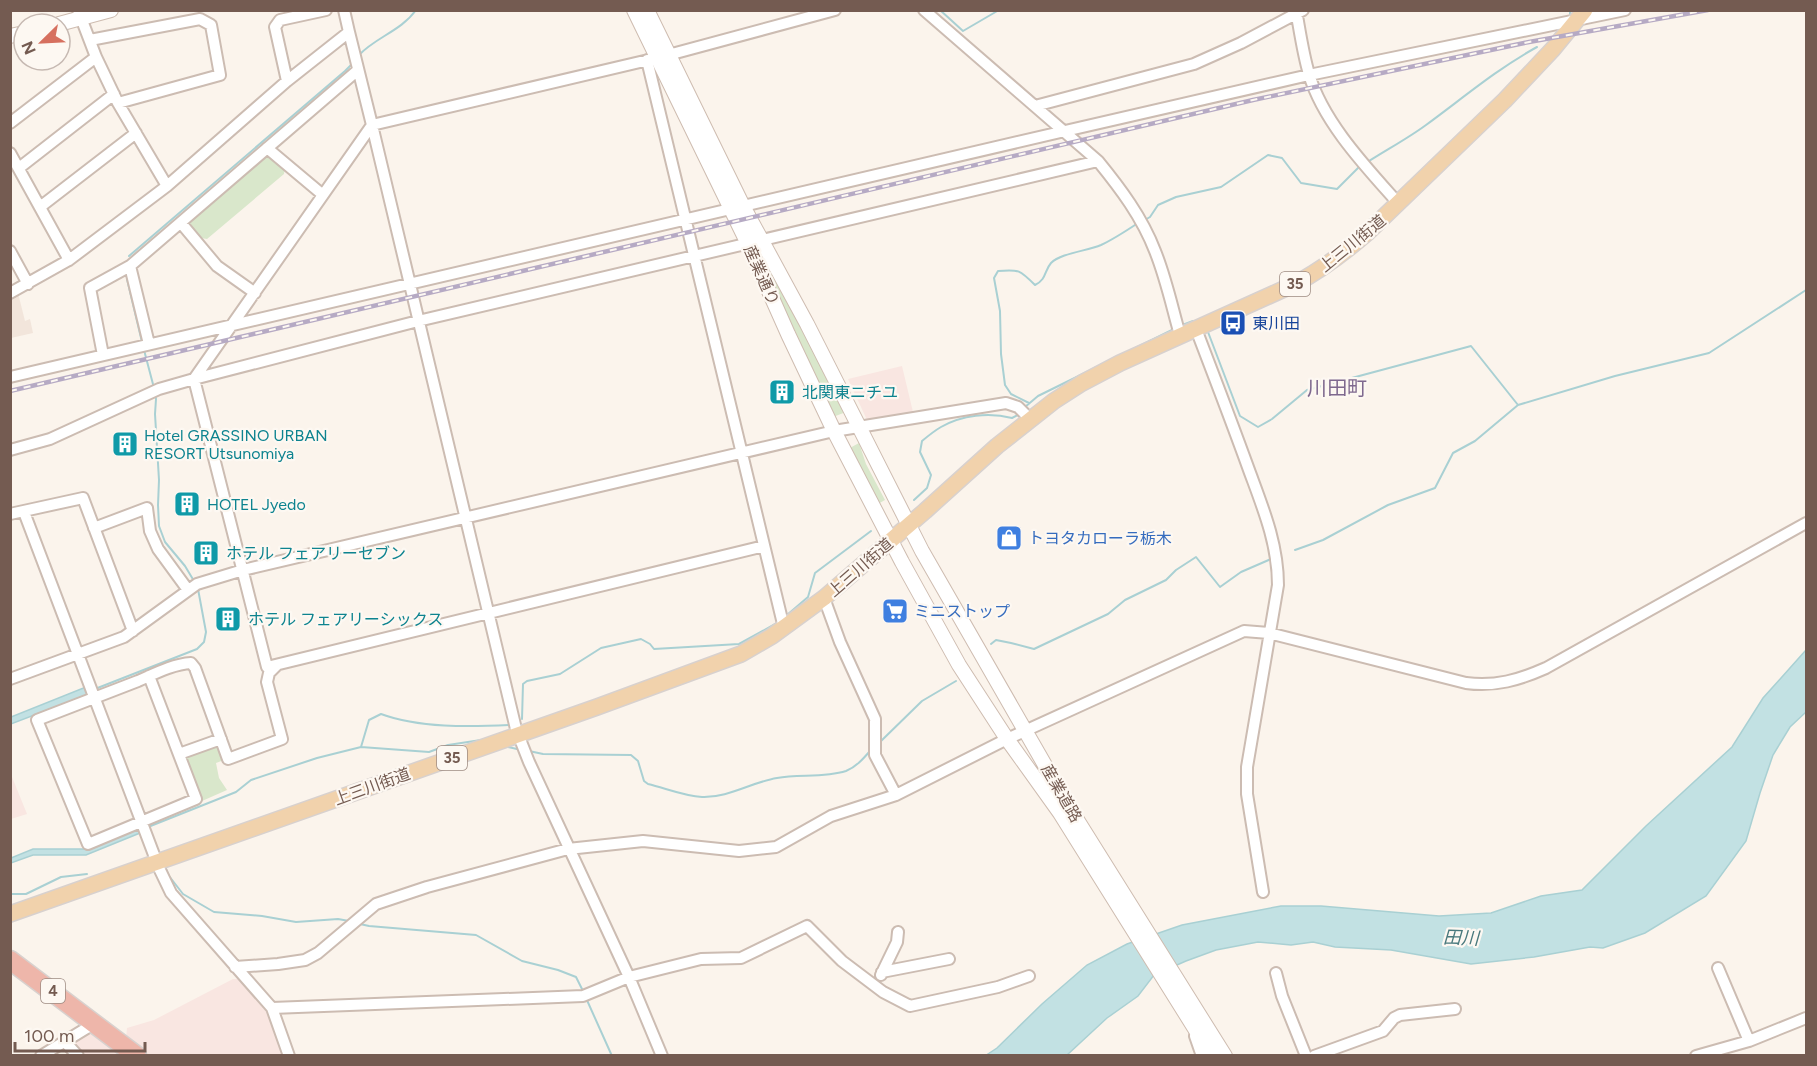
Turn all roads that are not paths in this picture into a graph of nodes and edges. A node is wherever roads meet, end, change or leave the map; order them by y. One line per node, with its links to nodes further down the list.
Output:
1 (111, 10): 10 (street)
2 (326, 10): 18 (street)
3 (344, 10): 12 (street)
4 (634, 10): 15 (street, 産業通り)
5 (647, 10): 15 (street, 産業通り)
6 (836, 10): 15 (street)
7 (924, 10): 20 (street)
8 (1625, 10): 11 (street)
9 (1298, 12): 17 (street); 20 (street)
10 (79, 15): 13 (street)
11 (1581, 15): 17 (street); 31 (main road, 上三川街道 / 35)
12 (349, 32): 16 (street); 18 (street)
13 (90, 39): 14 (street); 19 (street)
14 (96, 57): 19 (street); 21 (street)
15 (657, 57): 22 (street); 33 (street, 産業通り); 34 (street)
16 (358, 70): 22 (street); 25 (street)
17 (1309, 75): 23 (street); 31 (street)
18 (287, 81): 29 (street)
19 (116, 98): 24 (street); 28 (street)
20 (1035, 106): 23 (street)
21 (10, 123)
22 (372, 125): 30 (street); 42 (street)
23 (1065, 131): 27 (street); 33 (street)
24 (136, 133): 29 (street); 32 (street)
25 (267, 148): 30 (street); 35 (street)
26 (10, 153): 28 (street)
27 (1098, 161): 36 (street); 48 (street)
28 (19, 168): 32 (street)
29 (167, 186): 39 (street)
30 (322, 195): 44 (street)
31 (1398, 203): 47 (main road, 上三川街道 / 35)
32 (40, 207): 39 (street)
33 (737, 207): 34 (street); 36 (street, 産業通り)
34 (686, 220): 38 (street); 42 (street)
35 (181, 223): 40 (street); 44 (street)
36 (755, 242): 38 (street); 54 (street, 産業通り); 55 (street, 産業通り)
37 (10, 251): 41 (street)
38 (694, 256): 45 (street); 57 (street)
39 (69, 260): 41 (street)
40 (130, 266): 49 (street); 50 (street)
41 (28, 284): 43 (street)
42 (409, 284): 45 (street); 46 (street)
43 (10, 293)
44 (255, 293): 46 (street)
45 (418, 321): 52 (street); 60 (street)
46 (232, 326): 49 (street); 52 (street)
47 (1196, 328): 48 (main road, 上三川街道 / 35); 72 (street)
48 (1180, 335): 53 (main road, 上三川街道 / 35)
49 (149, 344): 50 (street)
50 (104, 355): 51 (street)
51 (10, 377)
52 (194, 379): 56 (street); 66 (street)
53 (1030, 419): 54 (street); 62 (main road, 上三川街道 / 35)
54 (858, 426): 55 (street); 62 (street, 産業通り)
55 (834, 431): 57 (street); 64 (street, 産業通り)
56 (10, 450)
57 (742, 453): 60 (street); 65 (street)
58 (24, 512): 59 (street); 63 (street); 73 (street)
59 (10, 514)
60 (465, 518): 66 (street); 69 (street)
61 (1806, 524): 72 (street)
62 (908, 525): 64 (main road, 上三川街道 / 35); 78 (street, 産業道路)
63 (94, 528): 67 (street); 71 (street)
64 (890, 540): 68 (main road, 上三川街道 / 35); 81 (street, 産業道路)
65 (764, 546): 69 (street); 70 (street)
66 (243, 570): 67 (street); 74 (street)
67 (188, 590): 71 (street)
68 (824, 598): 70 (main road, 上三川街道 / 35); 83 (street)
69 (488, 613): 74 (street); 79 (street)
70 (784, 628): 79 (main road, 上三川街道 / 35)
71 (134, 631): 73 (street)
72 (1269, 633): 78 (street); 87 (street)
73 (77, 654): 75 (street); 77 (street)
74 (277, 664): 80 (street)
75 (12, 675)
76 (149, 676): 77 (street); 80 (street); 82 (street)
77 (94, 698): 84 (street); 84 (street)
78 (1026, 731): 81 (street); 89 (street, 産業道路)
79 (518, 735): 85 (street); 86 (main road, 上三川街道 / 35)
80 (221, 739): 82 (street)
81 (1007, 739): 83 (street); 89 (street, 産業道路)
82 (179, 754): 84 (street)
83 (896, 795): 85 (street)
84 (141, 822): 86 (street)
85 (568, 849): 93 (street); 98 (street)
86 (156, 862): 88 (main road, 上三川街道 / 35); 93 (street)
87 (1263, 892)
88 (10, 914)
89 (1137, 925): 102 (street, 産業道路)
90 (898, 932): 95 (street)
91 (949, 959): 95 (street)
92 (10, 960): 104 (highway, 4)
93 (235, 967): 100 (street)
94 (1718, 968): 105 (street)
95 (882, 972): 99 (street)
96 (1276, 973): 116 (street)
97 (1029, 976): 99 (street)
98 (629, 977): 99 (street); 100 (street); 111 (street)
99 (875, 986)
100 (272, 1008): 110 (street)
101 (1455, 1009): 117 (street)
102 (1193, 1014): 112 (street); 113 (street, 産業道路); 114 (street, 産業道路); 115 (street)
103 (1806, 1018): 105 (street)
104 (95, 1023): 106 (street); 109 (highway, 4)
105 (1749, 1041): 118 (street)
106 (65, 1042): 107 (street); 108 (street)
107 (42, 1056)
108 (78, 1056)
109 (136, 1056)
110 (289, 1056)
111 (662, 1056)
112 (1202, 1056)
113 (1212, 1056)
114 (1225, 1056)
115 (1232, 1056)
116 (1306, 1056)
117 (1314, 1056)
118 (1696, 1056)

